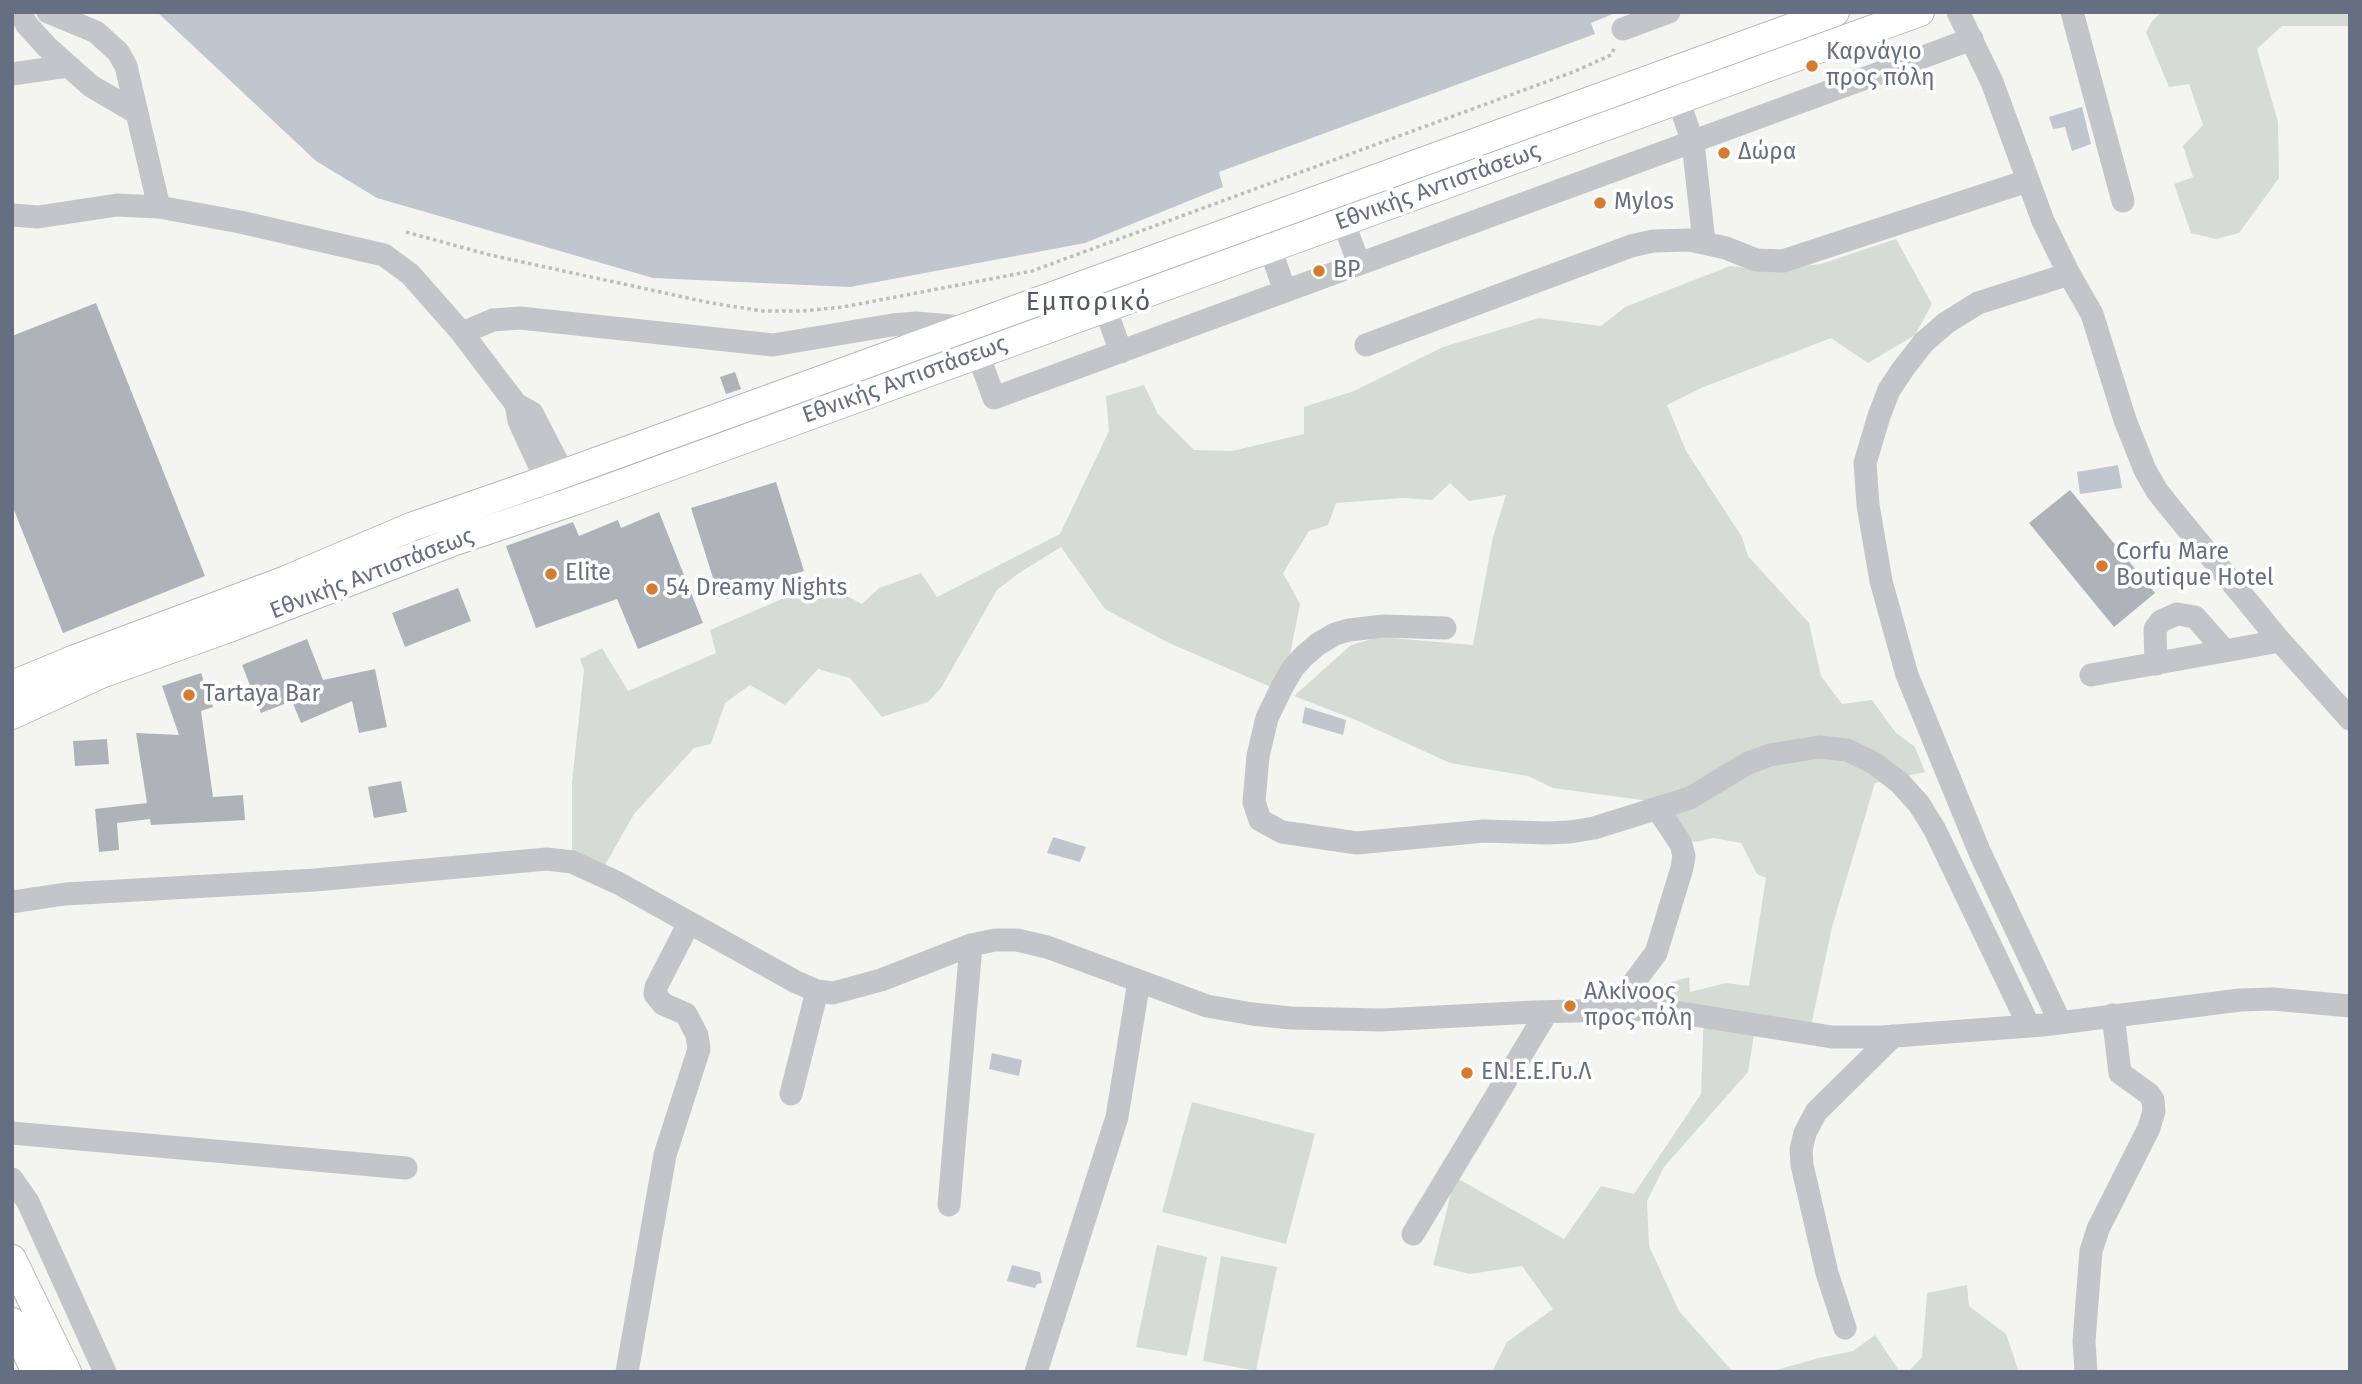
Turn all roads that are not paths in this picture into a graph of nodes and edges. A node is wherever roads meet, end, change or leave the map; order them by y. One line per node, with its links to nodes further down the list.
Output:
1 (20, 12): 10 (street)
2 (48, 12): 13 (street)
3 (1669, 12): 8 (street)
4 (1835, 12): 26 (main road, Εθνικής Αντιστάσεως)
5 (1920, 12): 12 (main road, Εθνικής Αντιστάσεως)
6 (1958, 12): 9 (street)
7 (2073, 12): 16 (street)
8 (1623, 29)
9 (1972, 39): 14 (street); 15 (street)
10 (68, 66): 11 (street); 13 (street)
11 (12, 74)
12 (1678, 100): 14 (street); 19 (main road, Εθνικής Αντιστάσεως)
13 (137, 113): 17 (street)
14 (1693, 142): 20 (street); 22 (street)
15 (2027, 181): 20 (street); 23 (street)
16 (2123, 201)
17 (159, 208): 18 (street); 27 (street)
18 (14, 217)
19 (1343, 221): 21 (main road, Εθνικής Αντιστάσεως); 22 (street)
20 (1704, 242): 28 (street)
21 (1269, 248): 24 (street); 25 (main road, Εθνικής Αντιστάσεως)
22 (1359, 264): 24 (street)
23 (2069, 274): 34 (street); 51 (street)
24 (1286, 291): 29 (street)
25 (1105, 308): 29 (street); 30 (main road, Εθνικής Αντιστάσεως)
26 (967, 327): 27 (street); 31 (main road, Εθνικής Αντιστάσεως)
27 (462, 333): 31 (street)
28 (1366, 345)
29 (1121, 352): 30 (street)
30 (978, 354): 32 (main road, Εθνικής Αντιστάσεως)
31 (555, 477): 32 (street); 38 (main road, Εθνικής Αντιστάσεως)
32 (567, 503): 39 (main road, Εθνικής Αντιστάσεως)
33 (1445, 628): 41 (street)
34 (2280, 640): 35 (street); 40 (street)
35 (2225, 651): 36 (street); 36 (street)
36 (2155, 664): 37 (street)
37 (2091, 676)
38 (12, 685)
39 (12, 715)
40 (2350, 719)
41 (1657, 808): 48 (street); 52 (street)
42 (12, 902): 43 (street)
43 (689, 923): 46 (street); 66 (street)
44 (971, 945): 45 (street); 46 (street); 58 (street)
45 (1139, 981): 49 (street); 67 (street)
46 (817, 991): 54 (street)
47 (2350, 1006): 50 (street)
48 (1614, 1009): 49 (street); 53 (street)
49 (1547, 1012): 59 (street)
50 (2113, 1015): 51 (street); 68 (street)
51 (2060, 1022): 52 (street)
52 (2029, 1026): 53 (street)
53 (1893, 1036): 62 (street)
54 (791, 1094)
55 (12, 1133): 56 (street)
56 (406, 1168)
57 (12, 1180): 65 (street)
58 (949, 1205)
59 (1413, 1234)
60 (12, 1259): 64 (main road)
61 (12, 1322): 63 (main road)
62 (1845, 1328)
63 (36, 1372)
64 (67, 1372)
65 (105, 1372)
66 (627, 1372)
67 (1037, 1372)
68 (2086, 1372)

